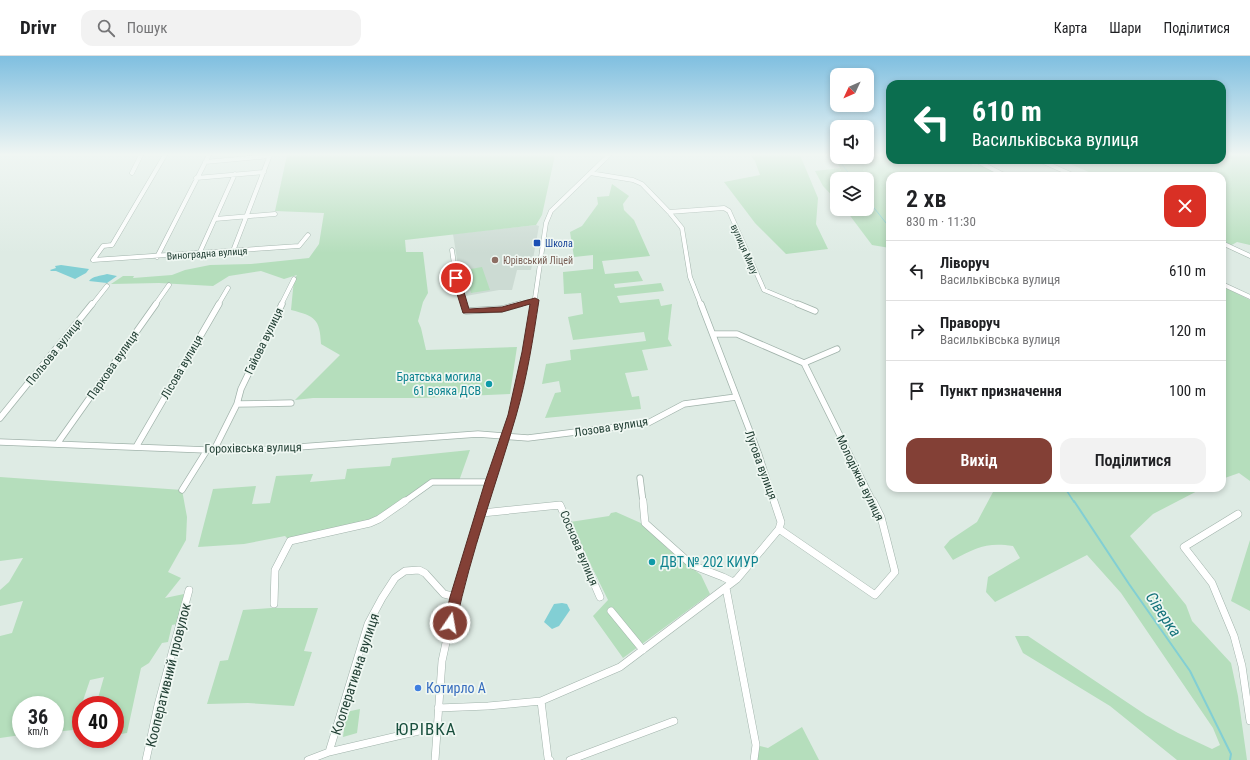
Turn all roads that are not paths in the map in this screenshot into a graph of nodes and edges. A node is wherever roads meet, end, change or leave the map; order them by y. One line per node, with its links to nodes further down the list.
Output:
1 (146, 188): 16 (street, Виноградна вулиця)
2 (192, 188): 16 (street)
3 (229, 188): 10 (street)
4 (258, 188): 9 (street)
5 (575, 188): 24 (street)
6 (646, 188): 7 (street, Лугова вулиця)
7 (670, 212): 25 (street, вулиця Миру); 26 (street, Лугова вулиця)
8 (275, 214): 9 (street)
9 (247, 216): 10 (street); 14 (street)
10 (215, 219): 15 (street)
11 (308, 235): 14 (street, Виноградна вулиця)
12 (1226, 245): 17 (street)
13 (452, 250): 24 (street)
14 (233, 251): 15 (street, Виноградна вулиця)
15 (199, 254): 16 (street, Виноградна вулиця)
16 (156, 256)
17 (1250, 256)
18 (294, 279): 31 (street, Гайова вулиця)
19 (169, 285): 35 (street, Паркова вулиця)
20 (107, 286): 32 (street, Польова вулиця)
21 (1226, 286): 23 (street)
22 (228, 288): 36 (street, Лісова вулиця)
23 (1250, 298)
24 (535, 300): 33 (street)
25 (815, 311)
26 (713, 334): 28 (street); 29 (street, Лугова вулиця)
27 (837, 349): 28 (street)
28 (804, 363): 44 (street, Молодіжна вулиця)
29 (736, 397): 33 (street, Лозова вулиця); 44 (street, Лугова вулиця)
30 (291, 403): 31 (street)
31 (237, 404): 37 (street, Гайова вулиця)
32 (0, 418)
33 (506, 437): 37 (street, Горохівська вулиця); 40 (street)
34 (0, 442): 35 (street, Горохівська вулиця)
35 (57, 444): 36 (street, Горохівська вулиця)
36 (136, 446): 38 (street, Горохівська вулиця)
37 (215, 448): 38 (street, Горохівська вулиця)
38 (207, 450): 41 (street)
39 (640, 478): 45 (street)
40 (490, 482): 42 (street); 50 (street)
41 (182, 490)
42 (482, 513): 48 (street); 49 (street, Соснова вулиця)
43 (1238, 514): 56 (street)
44 (778, 529): 45 (street)
45 (733, 582): 46 (street)
46 (726, 588): 52 (street); 64 (street)
47 (189, 590): 59 (street, Кооперативний провулок)
48 (456, 597): 54 (street); 58 (street, Кооперативна вулиця)
49 (600, 597)
50 (274, 604)
51 (611, 611): 52 (street)
52 (643, 650): 53 (street)
53 (541, 701): 54 (street); 62 (street)
54 (438, 708): 57 (street)
55 (674, 721): 63 (street)
56 (1250, 721)
57 (436, 727): 58 (street, Кооперативна вулиця); 61 (street)
58 (329, 752): 60 (street, Кооперативна вулиця)
59 (146, 760)
60 (308, 760)
61 (434, 760)
62 (550, 760)
63 (570, 760)
64 (754, 760)

